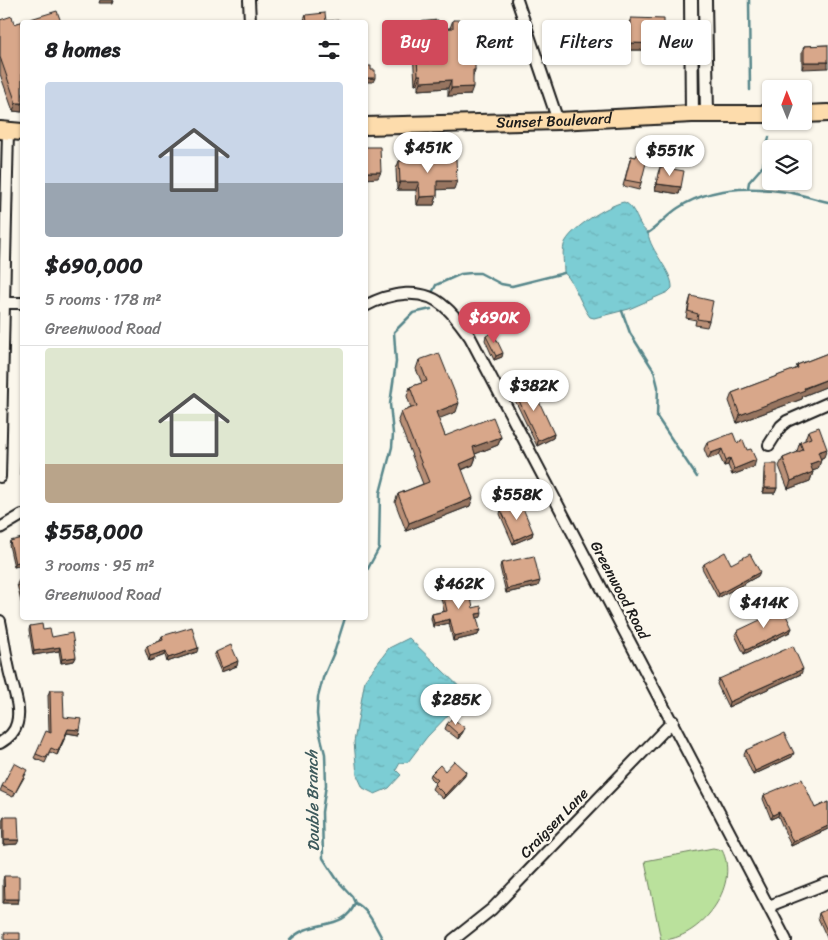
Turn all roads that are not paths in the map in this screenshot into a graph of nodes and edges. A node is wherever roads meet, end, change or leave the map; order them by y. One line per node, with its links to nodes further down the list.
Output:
1 (249, 0): 5 (street)
2 (517, 0): 10 (street)
3 (691, 0): 6 (street)
4 (705, 0): 6 (street)
5 (250, 20)
6 (700, 114): 7 (main road, Sunset Boulevard); 10 (main road, Sunset Boulevard)
7 (762, 114)
8 (812, 114): 9 (main road)
9 (828, 114)
10 (558, 120): 11 (main road, Sunset Boulevard)
11 (368, 126)
12 (10, 131): 14 (street)
13 (20, 302): 14 (street)
14 (4, 303): 18 (street)
15 (368, 305): 22 (street, Greenwood Road)
16 (828, 403): 17 (street)
17 (769, 445)
18 (0, 477)
19 (20, 516): 20 (street)
20 (0, 528)
21 (0, 621): 23 (street)
22 (672, 721): 25 (street, Greenwood Road); 26 (street, Craigsen Lane)
23 (0, 744)
24 (828, 883): 25 (street)
25 (769, 906): 27 (street, Greenwood Road)
26 (453, 940)
27 (786, 940)

